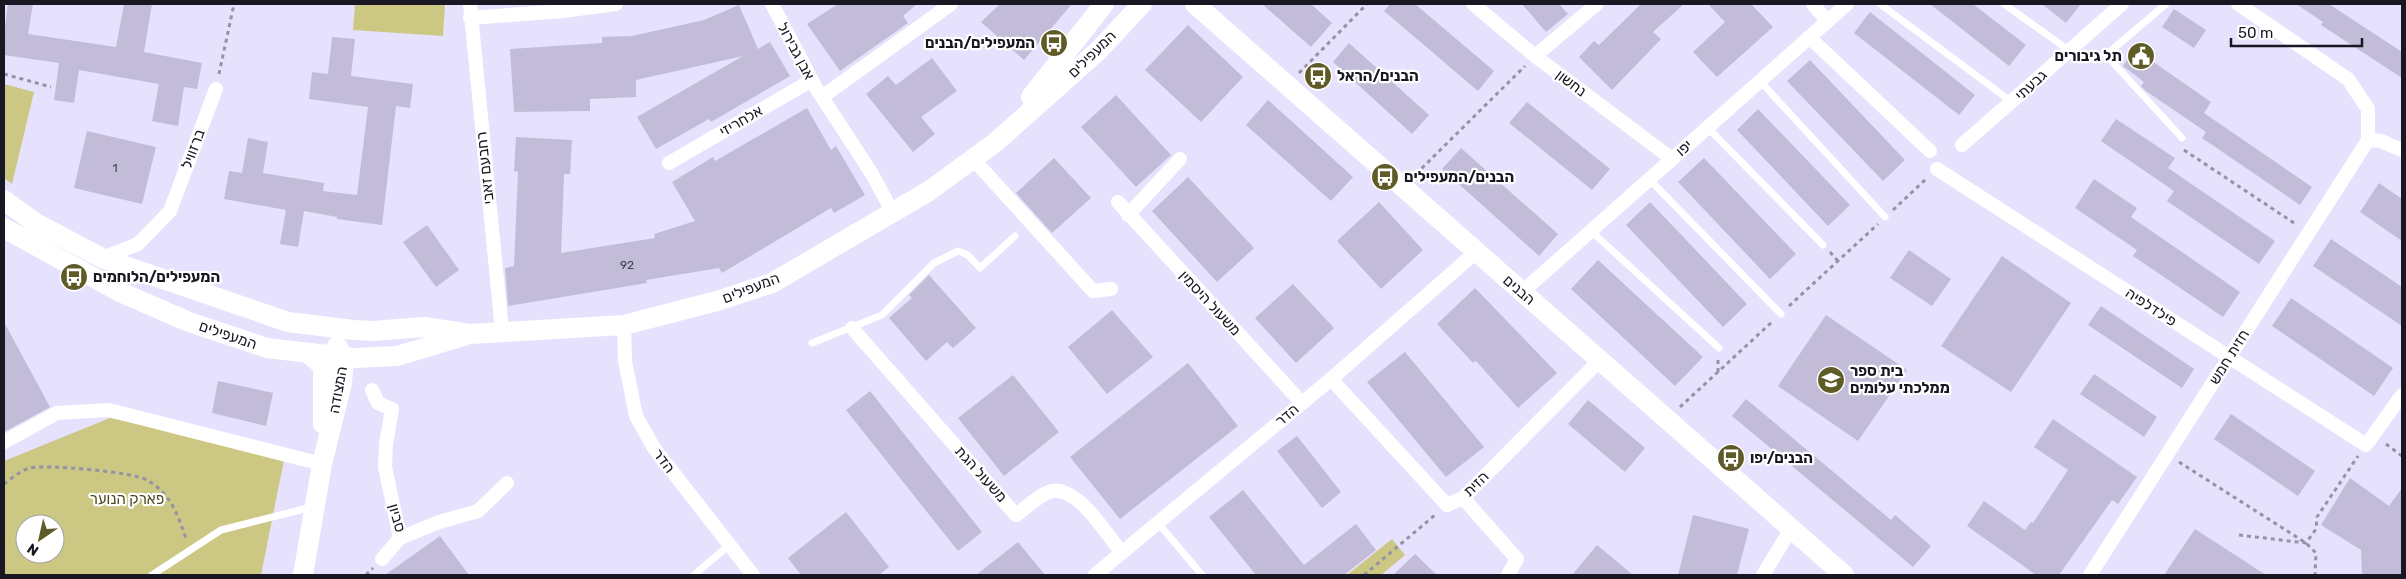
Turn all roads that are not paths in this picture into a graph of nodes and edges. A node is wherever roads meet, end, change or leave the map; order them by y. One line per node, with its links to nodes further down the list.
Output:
1 (616, 4): 16 (street)
2 (772, 4): 21 (street, אבן גבירול)
3 (951, 4): 24 (street)
4 (1104, 4): 29 (street, המעפילים)
5 (1142, 4): 29 (street, המעפילים)
6 (1195, 4): 48 (street, הבנים)
7 (1473, 4): 20 (street, נחשון)
8 (1597, 4): 20 (street)
9 (1813, 4): 17 (street)
10 (1847, 4): 17 (street, יפו)
11 (1880, 4): 25 (lane)
12 (2004, 4): 19 (lane)
13 (2122, 4): 19 (street, גבעתי)
14 (2166, 4): 27 (lane)
15 (2238, 4): 28 (street)
16 (470, 11): 56 (street, רחבעם זאבי)
17 (1828, 21): 18 (street, יפו)
18 (1809, 37): 22 (street, יפו); 32 (street)
19 (2070, 50): 25 (street, גבעתי)
20 (1535, 56): 34 (street, נחשון)
21 (812, 80): 24 (street, אבן גבירול); 36 (street, אלחריזי)
22 (1760, 81): 26 (street, יפו); 43 (lane)
23 (216, 89): 49 (street, ברזוויל)
24 (822, 97): 41 (street, אבן גבירול)
25 (2012, 102): 30 (street, גבעתי)
26 (1707, 128): 34 (street, יפו); 47 (lane)
27 (2182, 138)
28 (2368, 140): 31 (street); 61 (street, חזית חמש)
29 (996, 142): 35 (street, המעפילים)
30 (1962, 146)
31 (2402, 150)
32 (1930, 151)
33 (1180, 159): 42 (street)
34 (1672, 159): 38 (street, יפו)
35 (974, 160): 41 (street, המעפילים); 50 (street)
36 (669, 163)
37 (1937, 169): 61 (street, פילדלפיה)
38 (1649, 179): 45 (street, יפו); 52 (lane)
39 (4, 200): 49 (street, המעפילים)
40 (1118, 202): 42 (street, משעול היסמין)
41 (893, 212): 53 (street, המעפילים)
42 (1128, 215): 67 (street, משעול היסמין)
43 (1885, 217)
44 (4, 228): 60 (street, המעפילים)
45 (1591, 231): 51 (street, יפו); 59 (lane)
46 (1015, 236): 55 (lane)
47 (1823, 245)
48 (1476, 252): 51 (street, הבנים); 64 (street, הדר)
49 (102, 258): 54 (street, המעפילים)
50 (1111, 289)
51 (1522, 292): 63 (street, הבנים)
52 (1781, 314)
53 (624, 325): 56 (street, המעפילים); 76 (street, הדר)
54 (316, 326): 57 (street, המעפילים); 62 (street, המצודה)
55 (852, 328): 58 (lane); 77 (street, משעול הגת)
56 (502, 331): 57 (street, המעפילים)
57 (470, 334): 62 (street, המעפילים)
58 (812, 343)
59 (1719, 348)
60 (308, 353): 62 (street, המעפילים); 69 (street, המצודה)
61 (2229, 356): 66 (street, פילדלפיה); 88 (street, חזית חמש)
62 (344, 357): 69 (street, המצודה)
63 (1601, 359): 71 (street, הזית); 74 (street, הבנים)
64 (1331, 380): 67 (street, הדר); 71 (street, הזית)
65 (372, 390): 75 (street, סביון)
66 (2402, 395)
67 (1302, 403): 73 (street, הדר)
68 (4, 442): 69 (street)
69 (322, 464): 72 (street, המצודה)
70 (507, 483): 75 (street, סביון)
71 (1463, 498): 85 (street)
72 (315, 506): 79 (lane); 80 (street, המצודה)
73 (1158, 523): 77 (street, הדר); 84 (lane)
74 (1791, 529): 86 (street); 87 (street, הבנים)
75 (400, 538): 78 (street)
76 (728, 546): 81 (lane); 82 (street, הדר)
77 (1122, 553): 83 (street, הדר)
78 (382, 559)
79 (152, 575)
80 (303, 575)
81 (694, 575)
82 (753, 575)
83 (1095, 575)
84 (1202, 575)
85 (1508, 575)
86 (1763, 575)
87 (1844, 575)
88 (2090, 575)

